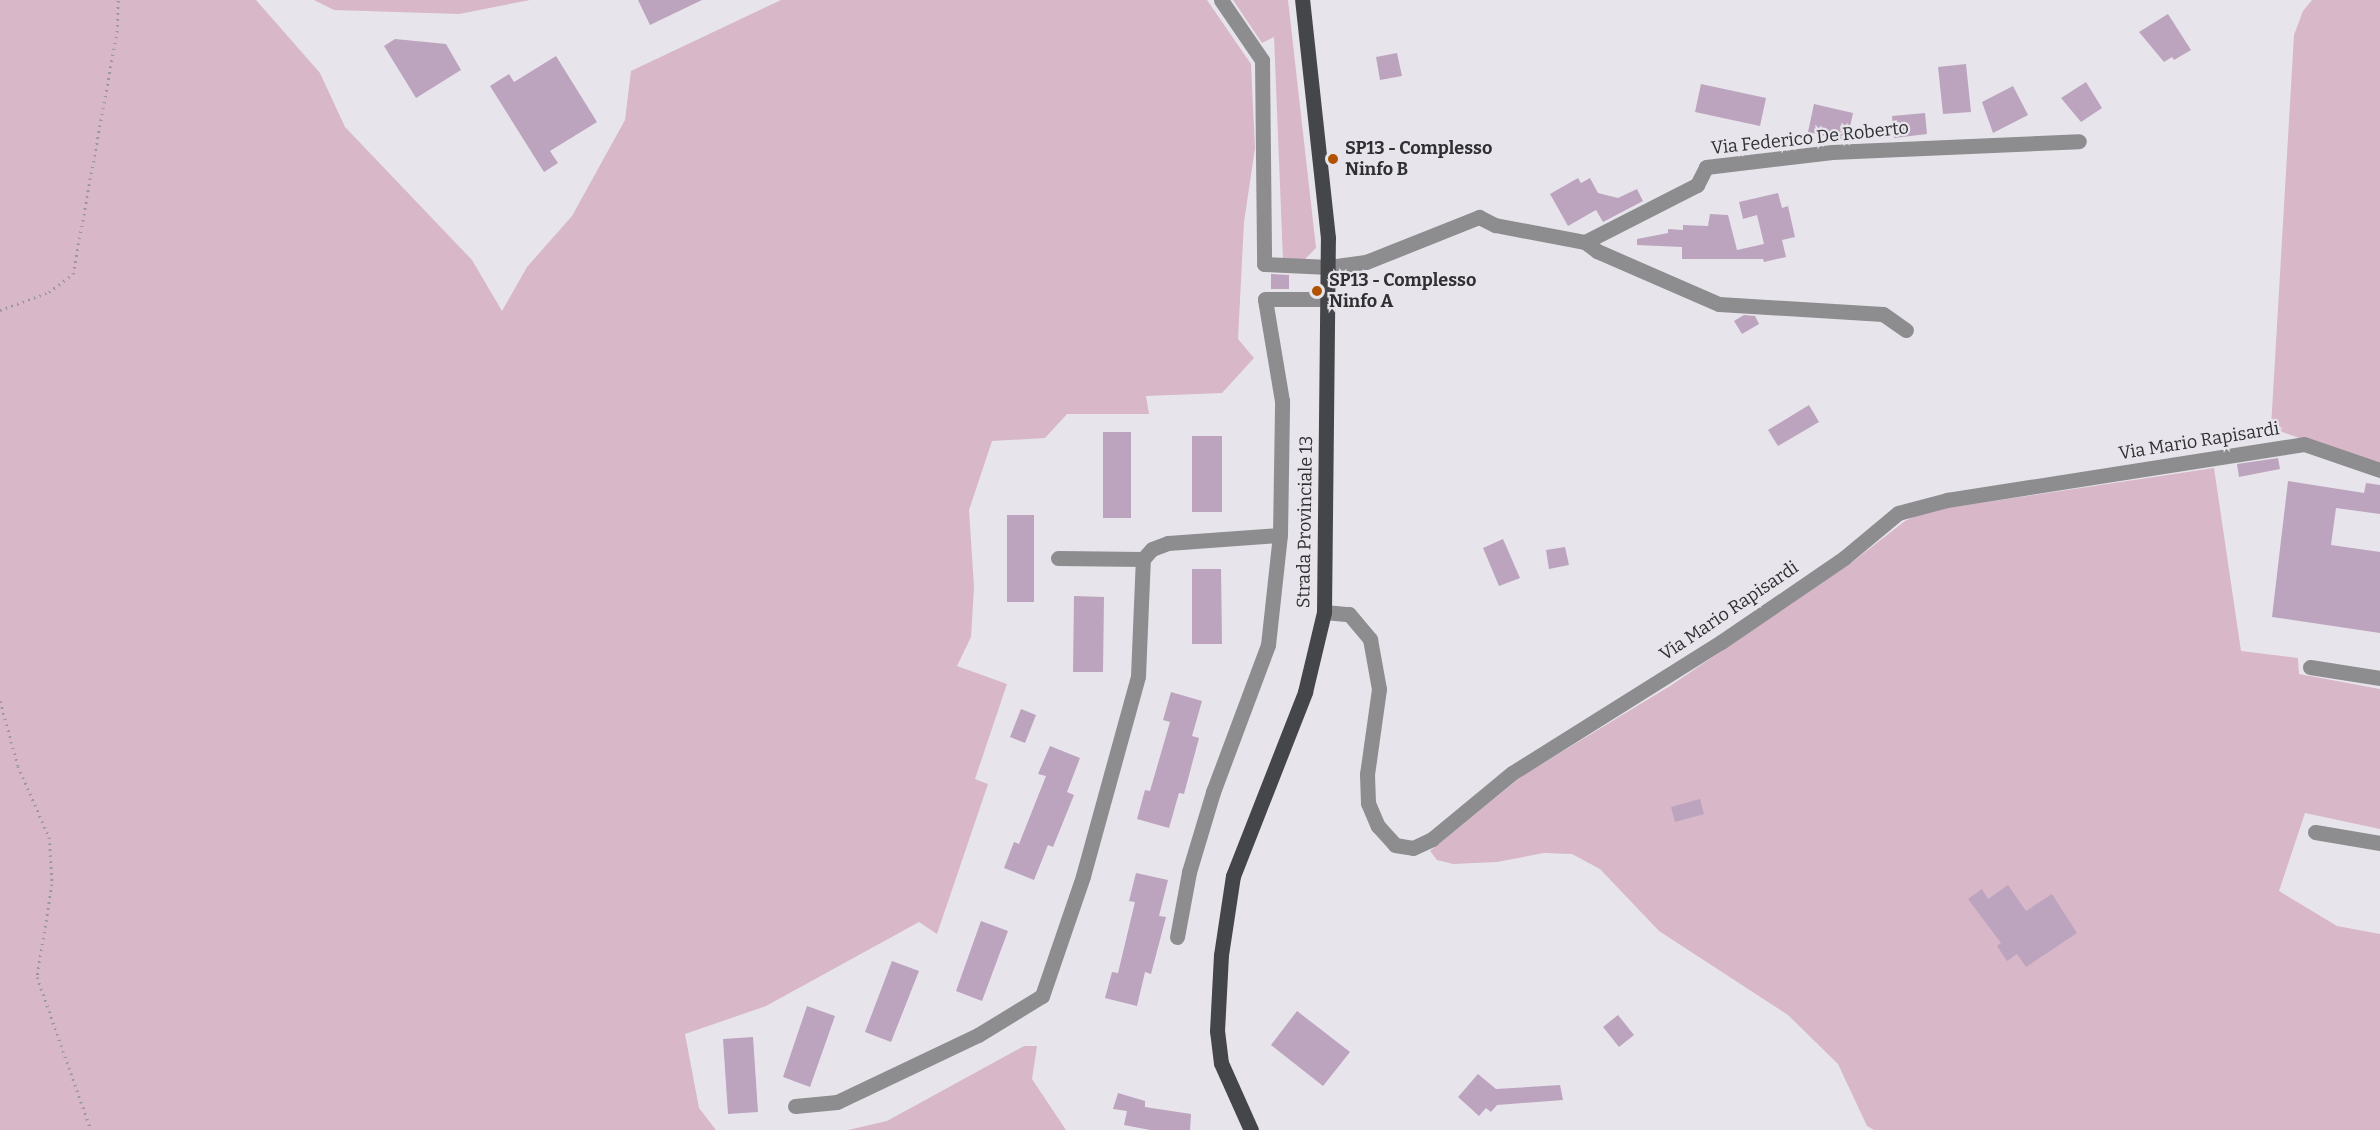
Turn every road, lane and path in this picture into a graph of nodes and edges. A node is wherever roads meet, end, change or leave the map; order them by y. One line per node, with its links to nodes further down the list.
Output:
1 (118, 0): 8 (path)
2 (1221, 0): 6 (street)
3 (1302, 0): 6 (main road, Strada Provinciale 13)
4 (2079, 141): 5 (street, Via Federico De Roberto)
5 (1586, 242): 6 (street); 9 (street)
6 (1329, 267): 7 (main road, Strada Provinciale 13)
7 (1329, 299): 11 (street); 14 (main road, Strada Provinciale 13)
8 (0, 310)
9 (1906, 330)
10 (2380, 470): 14 (street, Via Mario Rapisardi)
11 (1280, 535): 13 (street); 20 (street)
12 (1059, 558): 13 (street)
13 (1143, 559): 21 (street)
14 (1324, 612): 23 (main road, Strada Provinciale 13)
15 (2310, 668): 16 (street)
16 (2380, 678)
17 (0, 701): 22 (path)
18 (2315, 832): 19 (street)
19 (2380, 843)
20 (1178, 937)
21 (795, 1106)
22 (91, 1130)
23 (1251, 1130)

